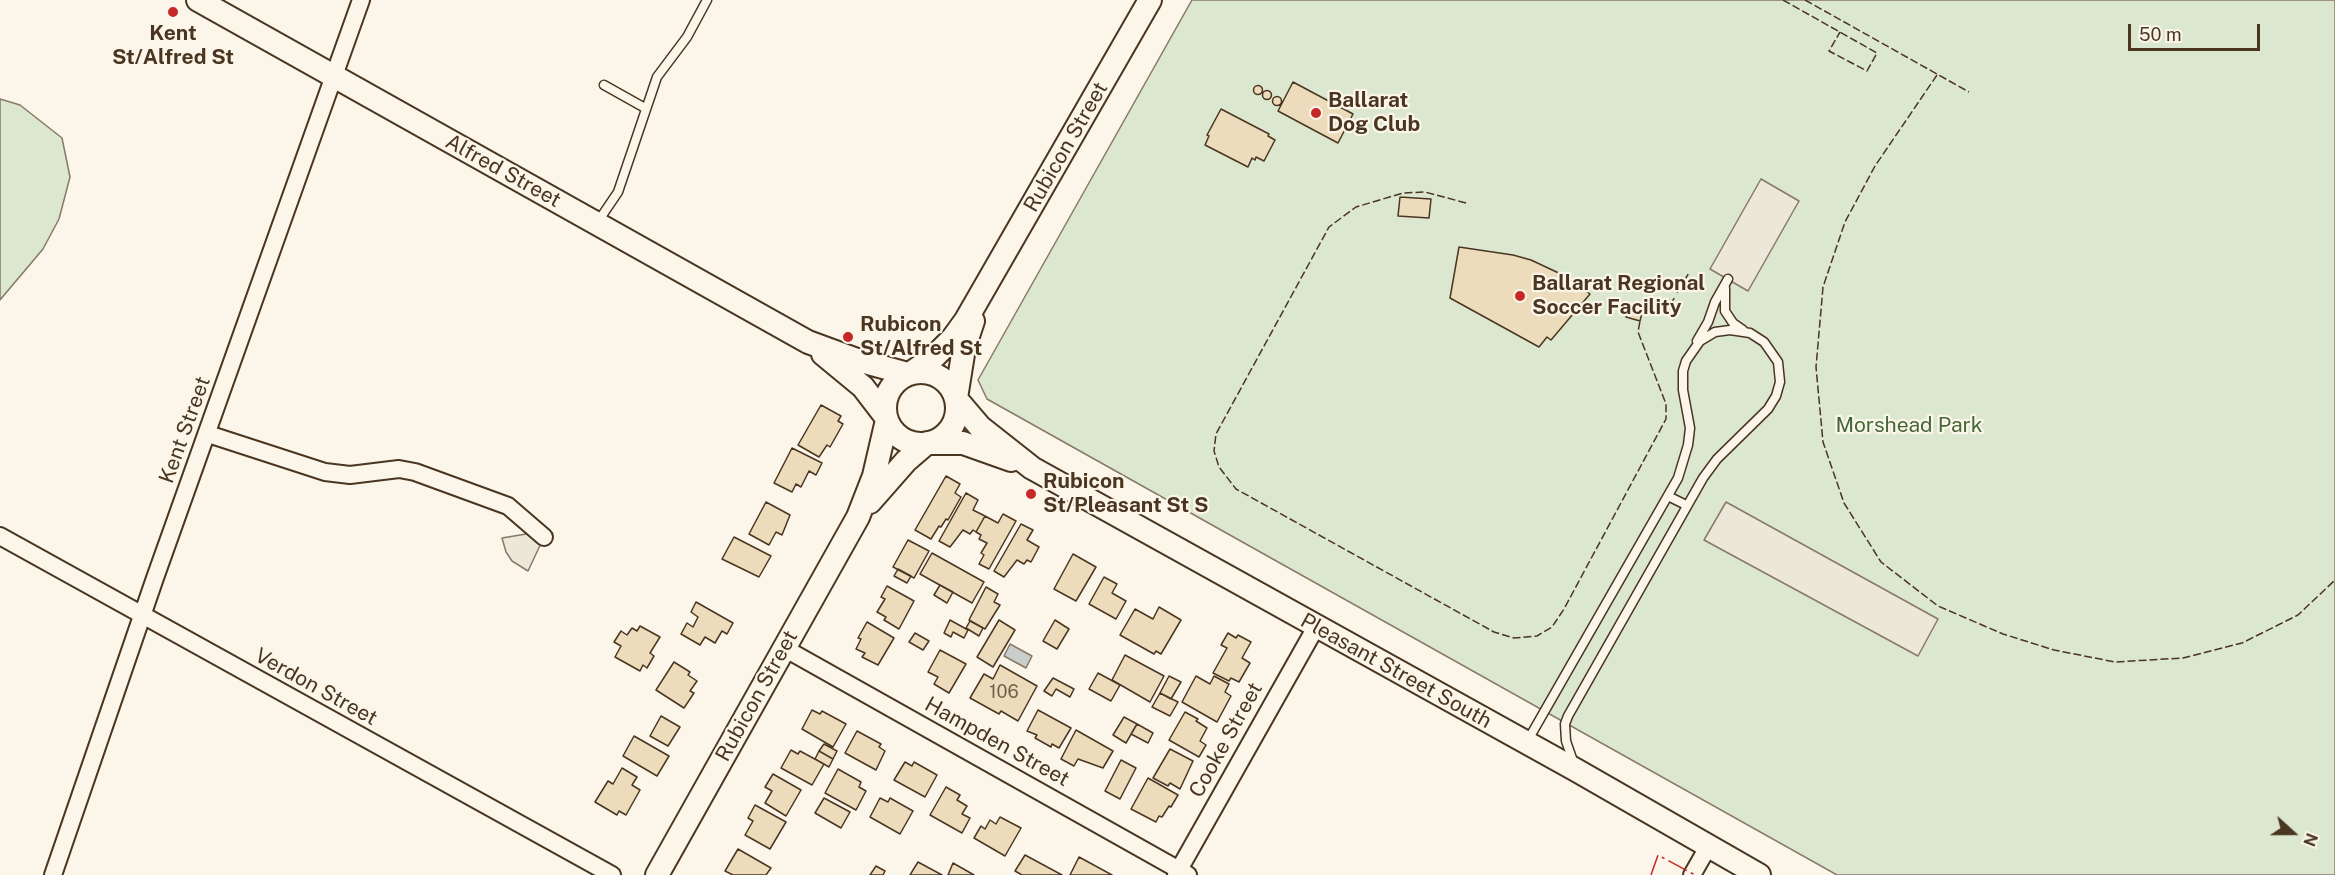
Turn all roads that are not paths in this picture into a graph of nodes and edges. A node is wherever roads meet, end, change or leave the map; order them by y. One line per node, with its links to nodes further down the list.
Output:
1 (198, 0): 5 (street, Alfred Street)
2 (361, 0): 5 (street, Kent Street)
3 (707, 0): 7 (lane)
4 (1150, 0): 9 (street, Rubicon Street)
5 (334, 77): 8 (street, Alfred Street); 16 (street, Kent Street)
6 (604, 85): 7 (lane)
7 (645, 108): 8 (lane)
8 (597, 223): 11 (street, Alfred Street)
9 (983, 294): 13 (street, Rubicon Street); 14 (street, Rubicon Street)
10 (1745, 331): 12 (lane); 12 (lane); 20 (lane)
11 (808, 342): 13 (street, Alfred Street); 15 (street, Alfred Street)
12 (1692, 349): 19 (lane)
13 (909, 373): 14 (street); 15 (street)
14 (956, 399): 17 (street); 18 (street, Pleasant Street South)
15 (886, 419): 17 (street); 21 (street, Rubicon Street)
16 (208, 434): 23 (street); 24 (street, Kent Street)
17 (929, 443): 18 (street, Pleasant Street South); 21 (street, Rubicon Street)
18 (1032, 468): 25 (street, Pleasant Street South)
19 (1668, 496): 20 (lane); 27 (lane)
20 (1686, 505): 28 (lane)
21 (858, 517): 26 (street, Rubicon Street)
22 (0, 536): 24 (street, Verdon Street)
23 (544, 537)
24 (142, 616): 31 (street, Kent Street); 32 (street, Verdon Street)
25 (1316, 627): 27 (street, Pleasant Street South); 30 (street, Cooke Street)
26 (784, 648): 30 (street, Hampden Street); 33 (street, Rubicon Street)
27 (1526, 743): 28 (street, Pleasant Street South)
28 (1576, 770): 29 (street, Pleasant Street South)
29 (1708, 847): 34 (street); 35 (street, Pleasant Street South)
30 (1181, 873)
31 (52, 875)
32 (612, 875)
33 (657, 875)
34 (1692, 875)
35 (1760, 875)

